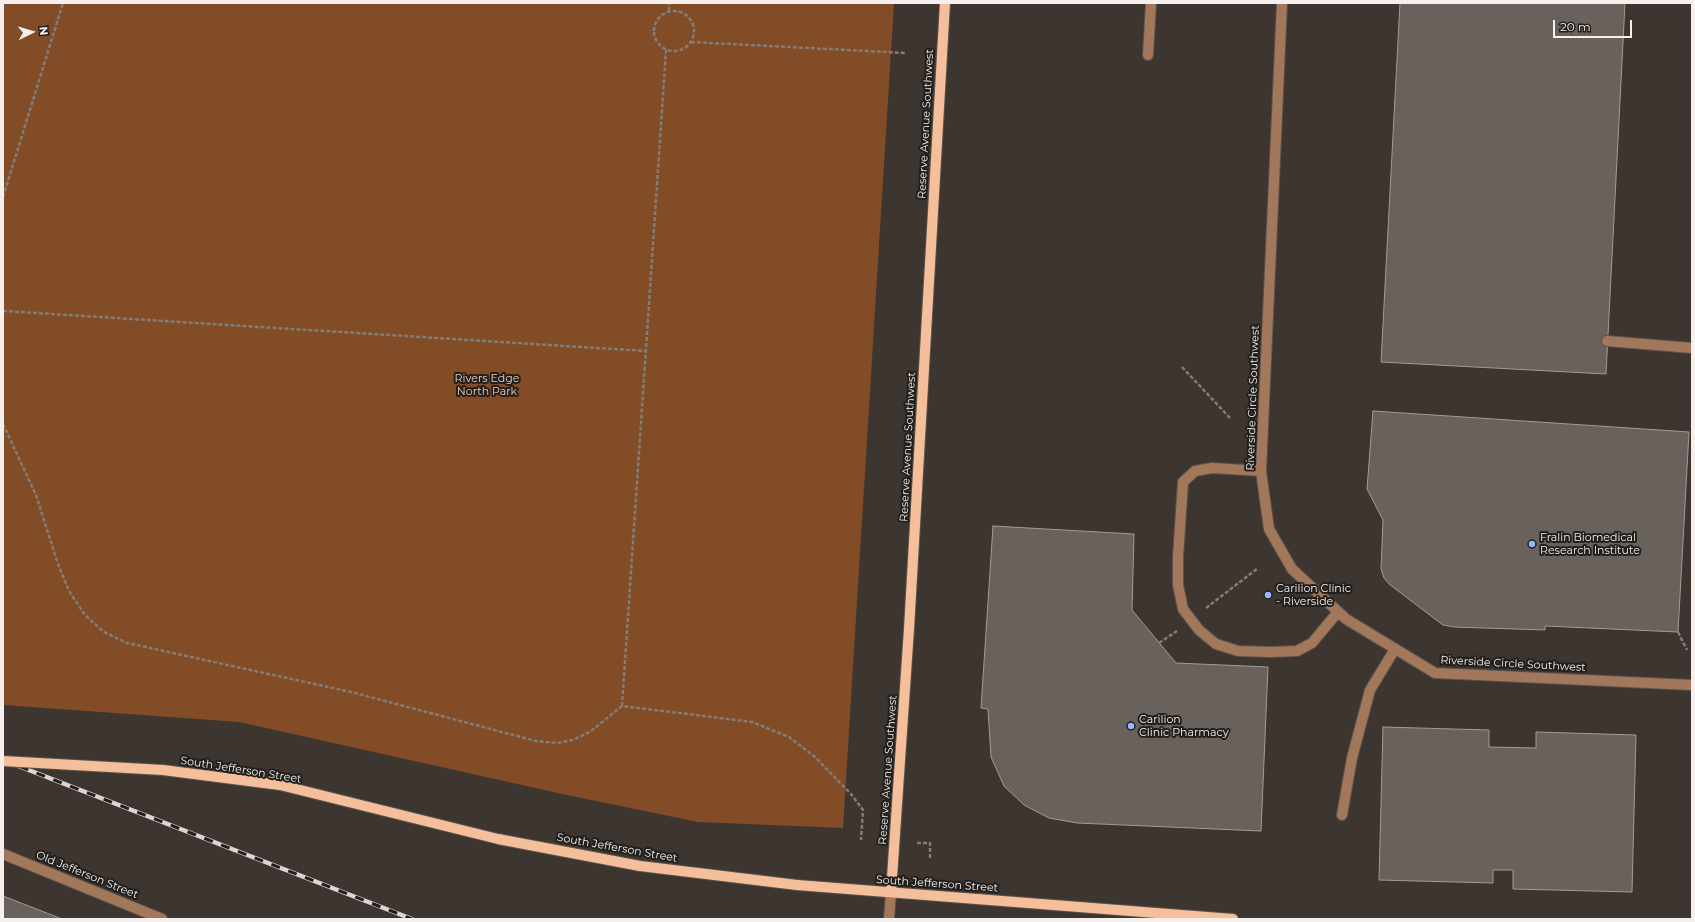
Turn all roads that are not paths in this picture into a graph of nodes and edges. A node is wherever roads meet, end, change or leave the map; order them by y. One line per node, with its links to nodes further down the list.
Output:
1 (945, 3): 14 (main road, Reserve Avenue Southwest)
2 (1151, 3): 4 (street)
3 (1282, 3): 7 (street, Riverside Circle Southwest)
4 (1148, 55)
5 (1607, 342): 6 (street)
6 (1692, 348)
7 (1261, 471): 8 (street, Riverside Circle Southwest); 8 (street)
8 (1338, 612): 9 (street, Riverside Circle Southwest)
9 (1395, 649): 10 (street, Riverside Circle Southwest); 12 (street)
10 (1692, 685)
11 (3, 761): 14 (main road, South Jefferson Street, bridge)
12 (1342, 815)
13 (3, 854): 15 (street, Old Jefferson Street)
14 (891, 892): 16 (street); 17 (main road, South Jefferson Street)
15 (162, 919)
16 (889, 919)
17 (1233, 919)

